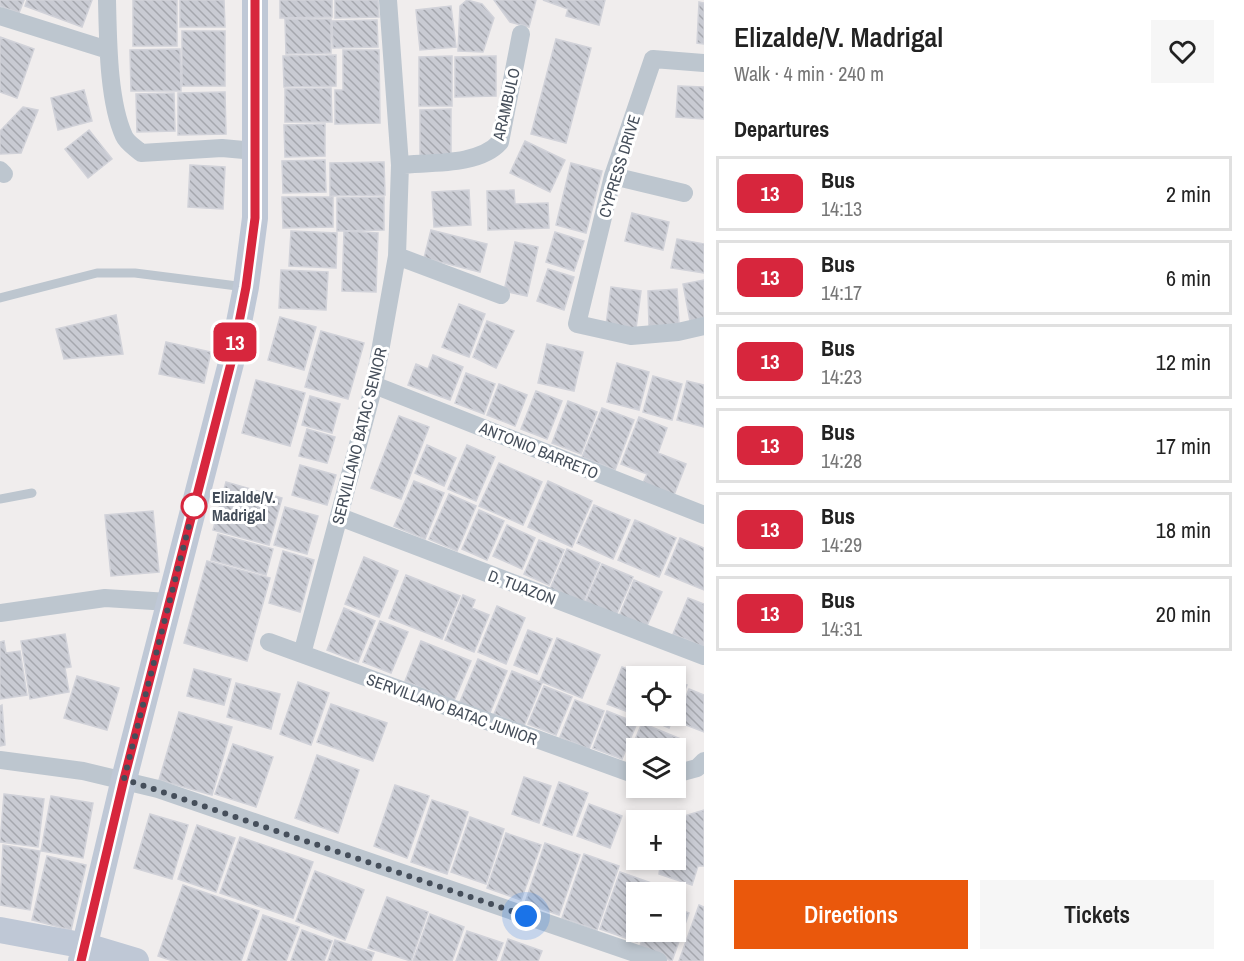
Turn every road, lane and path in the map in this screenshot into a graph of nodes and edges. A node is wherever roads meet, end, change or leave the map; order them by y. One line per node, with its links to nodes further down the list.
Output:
1 (107, 0): 6 (street)
2 (255, 0): 8 (street)
3 (388, 0): 9 (street, SERVILLANO BATAC SENIOR)
4 (0, 16): 6 (street)
5 (520, 34): 9 (street, ARAMBULO)
6 (108, 50): 8 (street)
7 (704, 63): 10 (street, CYPRESS DRIVE)
8 (255, 151): 13 (street)
9 (400, 165): 12 (street, SERVILLANO BATAC SENIOR)
10 (613, 176): 11 (street); 16 (street, CYPRESS DRIVE)
11 (684, 193)
12 (397, 256): 14 (street); 17 (street, SERVILLANO BATAC SENIOR)
13 (246, 287): 15 (lane); 22 (street)
14 (501, 295)
15 (0, 298)
16 (704, 326)
17 (374, 385): 20 (street, ANTONIO BARRETO); 21 (street, SERVILLANO BATAC SENIOR)
18 (32, 493): 19 (lane)
19 (0, 500)
20 (704, 515)
21 (340, 517): 25 (street, SERVILLANO BATAC SENIOR); 26 (street, D. TUAZON)
22 (169, 602): 23 (street); 31 (street)
23 (0, 613)
24 (269, 642): 25 (street, SERVILLANO BATAC JUNIOR)
25 (302, 654): 29 (street, SERVILLANO BATAC JUNIOR)
26 (704, 656)
27 (0, 760): 31 (street)
28 (704, 761): 30 (street)
29 (626, 771)
30 (686, 771)
31 (124, 779): 33 (street); 35 (street)
32 (0, 930): 33 (street)
33 (84, 953): 34 (street)
34 (136, 961)
35 (658, 961)

